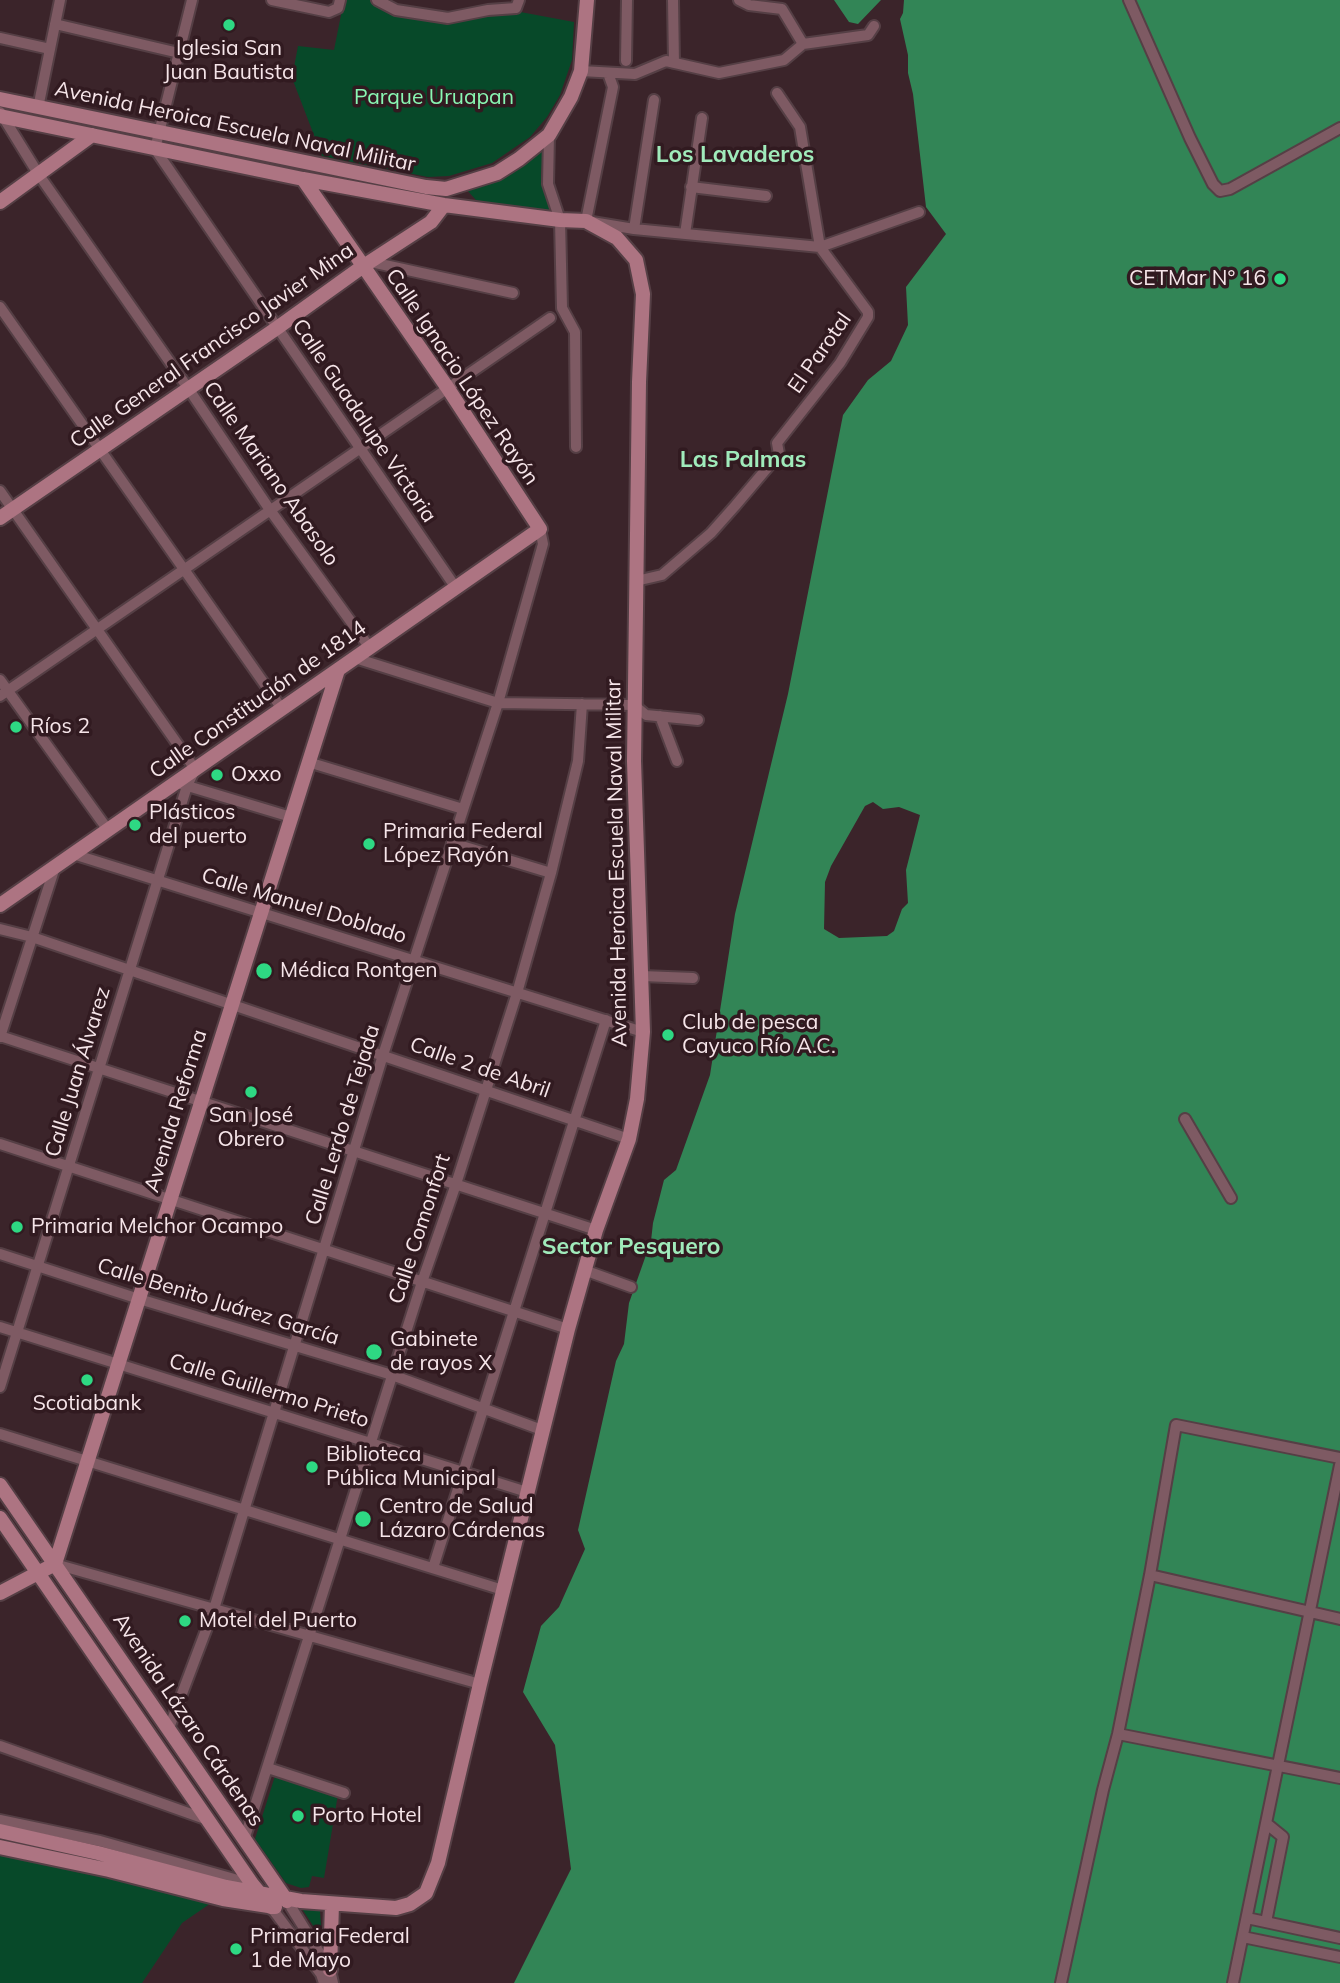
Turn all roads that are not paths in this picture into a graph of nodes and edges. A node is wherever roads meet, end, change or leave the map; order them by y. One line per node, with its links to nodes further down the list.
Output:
1 (60, 0): 12 (street)
2 (192, 0): 17 (street)
3 (272, 0): 10 (street)
4 (377, 0): 11 (street)
5 (587, 0): 20 (street)
6 (627, 0): 18 (street)
7 (673, 0): 19 (street)
8 (738, 0): 15 (street)
9 (1129, 0): 28 (street)
10 (339, 4)
11 (517, 4)
12 (55, 24): 16 (street); 17 (street)
13 (874, 26): 15 (street)
14 (0, 38): 16 (street)
15 (803, 44): 19 (street)
16 (50, 49): 25 (street)
17 (179, 53): 29 (street)
18 (626, 61)
19 (674, 63): 21 (street)
20 (581, 71): 21 (street); 31 (street)
21 (608, 73): 42 (street)
22 (777, 93): 45 (street, El Parotal)
23 (0, 99): 25 (street, Avenida Heroica Escuela Naval Militar)
24 (654, 100): 43 (street)
25 (38, 108): 29 (street, Avenida Heroica Escuela Naval Militar)
26 (1, 115): 30 (street, Avenida Heroica Escuela Naval Militar); 33 (street, Calle Mariano Abasolo)
27 (702, 118): 35 (street)
28 (1340, 128)
29 (158, 133): 32 (street); 36 (street, Avenida Heroica Escuela Naval Militar)
30 (92, 135): 32 (street, Avenida Heroica Escuela Naval Militar); 33 (street)
31 (549, 135): 36 (street); 41 (street)
32 (155, 149): 34 (street, Avenida Heroica Escuela Naval Militar); 50 (street, Calle Guadalupe Victoria)
33 (39, 175): 38 (street); 52 (street, Calle Mariano Abasolo)
34 (303, 179): 39 (street, Avenida Heroica Escuela Naval Militar); 46 (street, Calle Ignacio López Rayón)
35 (691, 187): 37 (street); 44 (street)
36 (446, 189): 39 (street)
37 (766, 196)
38 (0, 202)
39 (444, 205): 41 (street, Avenida Heroica Escuela Naval Militar); 46 (street, Calle General Francisco Javier Mina)
40 (919, 212): 45 (street)
41 (560, 220): 42 (street, Avenida Heroica Escuela Naval Militar); 53 (street)
42 (586, 221): 43 (street); 62 (street, Avenida Heroica Escuela Naval Militar)
43 (634, 229): 44 (street)
44 (685, 234): 45 (street)
45 (820, 247): 62 (street, El Parotal)
46 (366, 264): 47 (street); 50 (street, Calle General Francisco Javier Mina); 51 (street, Calle Ignacio López Rayón)
47 (513, 293)
48 (0, 307): 54 (street)
49 (550, 318): 51 (street)
50 (278, 328): 52 (street, Calle General Francisco Javier Mina); 55 (street, Calle Guadalupe Victoria)
51 (447, 387): 55 (street); 60 (street, Calle Ignacio López Rayón)
52 (188, 388): 54 (street, Calle General Francisco Javier Mina); 58 (street, Calle Mariano Abasolo)
53 (576, 447)
54 (101, 449): 57 (street, Calle General Francisco Javier Mina); 61 (street)
55 (359, 449): 58 (street); 63 (street, Calle Guadalupe Victoria)
56 (0, 491): 57 (street)
57 (13, 510): 59 (street, Calle General Francisco Javier Mina); 64 (street)
58 (270, 510): 61 (street); 65 (street, Calle Mariano Abasolo)
59 (0, 519)
60 (540, 530): 63 (street, Calle Constitución de 1814); 70 (street, Calle Lerdo de Tejada)
61 (184, 570): 64 (street); 72 (street)
62 (636, 581): 73 (street, Avenida Heroica Escuela Naval Militar)
63 (456, 588): 65 (street, Calle Constitución de 1814)
64 (96, 629): 69 (street); 79 (street)
65 (370, 648): 66 (street, Calle Constitución de 1814)
66 (355, 658): 67 (street, Calle Constitución de 1814); 70 (street)
67 (338, 670): 72 (street, Calle Constitución de 1814); 74 (street, Avenida Reforma)
68 (0, 680): 69 (street)
69 (4, 694): 83 (street)
70 (498, 703): 71 (street); 81 (street, Calle Lerdo de Tejada)
71 (582, 704): 73 (street); 87 (street, Calle Comonfort)
72 (288, 705): 74 (street); 79 (street, Calle Constitución de 1814)
73 (635, 705): 75 (street); 95 (street, Avenida Heroica Escuela Naval Militar)
74 (323, 715): 78 (street, Avenida Reforma)
75 (660, 716): 76 (street); 77 (street)
76 (698, 720)
77 (677, 761)
78 (308, 762): 81 (street); 82 (street, Avenida Reforma)
79 (195, 769): 80 (street, Calle Constitución de 1814)
80 (181, 785): 82 (street); 83 (street, Calle Constitución de 1814); 88 (street, Calle Juan Álvarez)
81 (463, 808): 84 (street, Calle Lerdo de Tejada)
82 (291, 817): 90 (street, Avenida Reforma)
83 (108, 830): 85 (street, Calle Constitución de 1814)
84 (452, 843): 87 (street); 93 (street, Calle Lerdo de Tejada)
85 (73, 854): 86 (street, Calle Constitución de 1814); 88 (street, Calle Manuel Doblado)
86 (55, 867): 89 (street, Calle Constitución de 1814); 92 (street)
87 (551, 873): 97 (street, Calle Comonfort)
88 (158, 881): 90 (street, Calle Manuel Doblado); 94 (street, Calle Juan Álvarez)
89 (0, 905)
90 (260, 913): 93 (street, Calle Manuel Doblado); 98 (street, Avenida Reforma)
91 (0, 929): 92 (street, Calle 2 de Abril)
92 (32, 937): 94 (street, Calle 2 de Abril); 101 (street)
93 (415, 961): 97 (street, Calle Manuel Doblado); 102 (street, Calle Lerdo de Tejada)
94 (130, 970): 98 (street, Calle 2 de Abril); 103 (street, Calle Juan Álvarez)
95 (642, 976): 96 (street); 100 (street, Avenida Heroica Escuela Naval Militar)
96 (694, 978)
97 (517, 993): 99 (street, Calle Manuel Doblado); 104 (street, Calle Comonfort)
98 (232, 1004): 102 (street, Calle 2 de Abril); 105 (street, Avenida Reforma)
99 (606, 1020): 100 (street, Calle Manuel Doblado); 107 (street)
100 (643, 1032): 108 (street, Avenida Heroica Escuela Naval Militar)
101 (0, 1036): 103 (street)
102 (383, 1055): 104 (street, Calle 2 de Abril); 110 (street, Calle Lerdo de Tejada)
103 (99, 1068): 105 (street); 111 (street, Calle Juan Álvarez)
104 (484, 1090): 107 (street, Calle 2 de Abril); 112 (street, Calle Comonfort)
105 (201, 1101): 110 (street); 114 (street, Avenida Reforma)
106 (1185, 1118): 113 (street)
107 (574, 1120): 108 (street, Calle 2 de Abril); 115 (street)
108 (629, 1139): 116 (street, Avenida Heroica Escuela Naval Militar)
109 (0, 1144): 111 (street)
110 (355, 1152): 112 (street); 117 (street, Calle Lerdo de Tejada)
111 (69, 1167): 114 (street); 119 (street, Calle Juan Álvarez)
112 (456, 1184): 115 (street); 121 (street, Calle Comonfort)
113 (1231, 1198)
114 (170, 1200): 117 (street); 123 (street, Avenida Reforma)
115 (545, 1213): 116 (street); 124 (street)
116 (596, 1230): 120 (street, Avenida Heroica Escuela Naval Militar)
117 (324, 1250): 121 (street); 128 (street, Calle Lerdo de Tejada)
118 (0, 1254): 119 (street, Calle Benito Juárez García)
119 (38, 1266): 123 (street, Calle Benito Juárez García); 127 (street, Calle Juan Álvarez)
120 (584, 1270): 122 (street); 126 (street, Avenida Heroica Escuela Naval Militar)
121 (422, 1282): 124 (street); 130 (street, Calle Comonfort)
122 (631, 1287)
123 (139, 1299): 128 (street, Calle Benito Juárez García); 129 (street, Avenida Reforma)
124 (514, 1312): 126 (street); 132 (street)
125 (0, 1328): 127 (street, Calle Guillermo Prieto)
126 (568, 1329): 134 (street, Avenida Heroica Escuela Naval Militar)
127 (17, 1333): 129 (street, Calle Guillermo Prieto); 131 (street, Calle Juan Álvarez)
128 (295, 1346): 130 (street, Calle Benito Juárez García); 133 (street, Calle Lerdo de Tejada)
129 (118, 1364): 133 (street, Calle Guillermo Prieto); 138 (street, Avenida Reforma)
130 (392, 1375): 132 (street, Calle Benito Juárez García); 136 (street, Calle Comonfort)
131 (0, 1387)
132 (483, 1410): 134 (street, Calle Benito Juárez García); 140 (street)
133 (273, 1413): 136 (street, Calle Guillermo Prieto); 143 (street, Calle Lerdo de Tejada)
134 (542, 1430): 142 (street, Avenida Heroica Escuela Naval Militar)
135 (0, 1434): 138 (street)
136 (371, 1443): 140 (street, Calle Guillermo Prieto); 145 (street, Calle Comonfort)
137 (1340, 1458): 149 (street)
138 (88, 1461): 143 (street); 146 (street, Avenida Reforma)
139 (1340, 1465): 153 (street)
140 (463, 1472): 142 (street, Calle Guillermo Prieto); 147 (street)
141 (0, 1485): 146 (street, Avenida Lázaro Cárdenas)
142 (527, 1492): 150 (street, Avenida Heroica Escuela Naval Militar)
143 (244, 1510): 145 (street); 152 (street, Calle Lerdo de Tejada)
144 (0, 1518): 148 (street, Avenida Lázaro Cárdenas)
145 (341, 1540): 147 (street); 155 (street, Calle Comonfort)
146 (55, 1564): 148 (street); 152 (street); 157 (street, Avenida Lázaro Cárdenas)
147 (433, 1568): 150 (street)
148 (37, 1574): 151 (street); 161 (street, Avenida Lázaro Cárdenas)
149 (1150, 1576): 153 (street); 158 (street)
150 (503, 1590): 156 (street, Avenida Heroica Escuela Naval Militar)
151 (0, 1593)
152 (214, 1609): 155 (street); 157 (street, Calle Lerdo de Tejada)
153 (1310, 1612): 154 (street); 162 (street)
154 (1340, 1619)
155 (309, 1636): 156 (street); 163 (street, Calle Comonfort)
156 (480, 1684): 174 (street, Avenida Heroica Escuela Naval Militar)
157 (169, 1728): 159 (street, Avenida Lázaro Cárdenas)
158 (1118, 1734): 162 (street); 182 (street)
159 (178, 1743): 161 (street); 170 (street, Avenida Lázaro Cárdenas)
160 (0, 1746): 167 (street)
161 (163, 1753): 167 (street, Avenida Lázaro Cárdenas)
162 (1278, 1767): 164 (street); 168 (street)
163 (268, 1768): 165 (street); 170 (street, Calle Comonfort)
164 (1340, 1778)
165 (344, 1793)
166 (0, 1820): 172 (street)
167 (208, 1820): 172 (street, Avenida Lázaro Cárdenas)
168 (1267, 1824): 176 (street); 177 (street)
169 (0, 1831): 172 (street)
170 (244, 1840): 173 (street, Avenida Lázaro Cárdenas)
171 (0, 1847): 175 (street)
172 (256, 1889): 173 (street); 175 (street, Avenida Lázaro Cárdenas)
173 (292, 1902): 174 (street, Avenida Heroica Escuela Naval Militar); 175 (street); 181 (street, Avenida Lázaro Cárdenas)
174 (332, 1904): 181 (street)
175 (271, 1907): 181 (street, Avenida Lázaro Cárdenas)
176 (1247, 1918): 177 (street); 178 (street)
177 (1266, 1922): 179 (street)
178 (1243, 1937): 180 (street); 183 (street)
179 (1340, 1938)
180 (1340, 1957)
181 (329, 1979)
182 (1061, 1983)
183 (1233, 1983)

